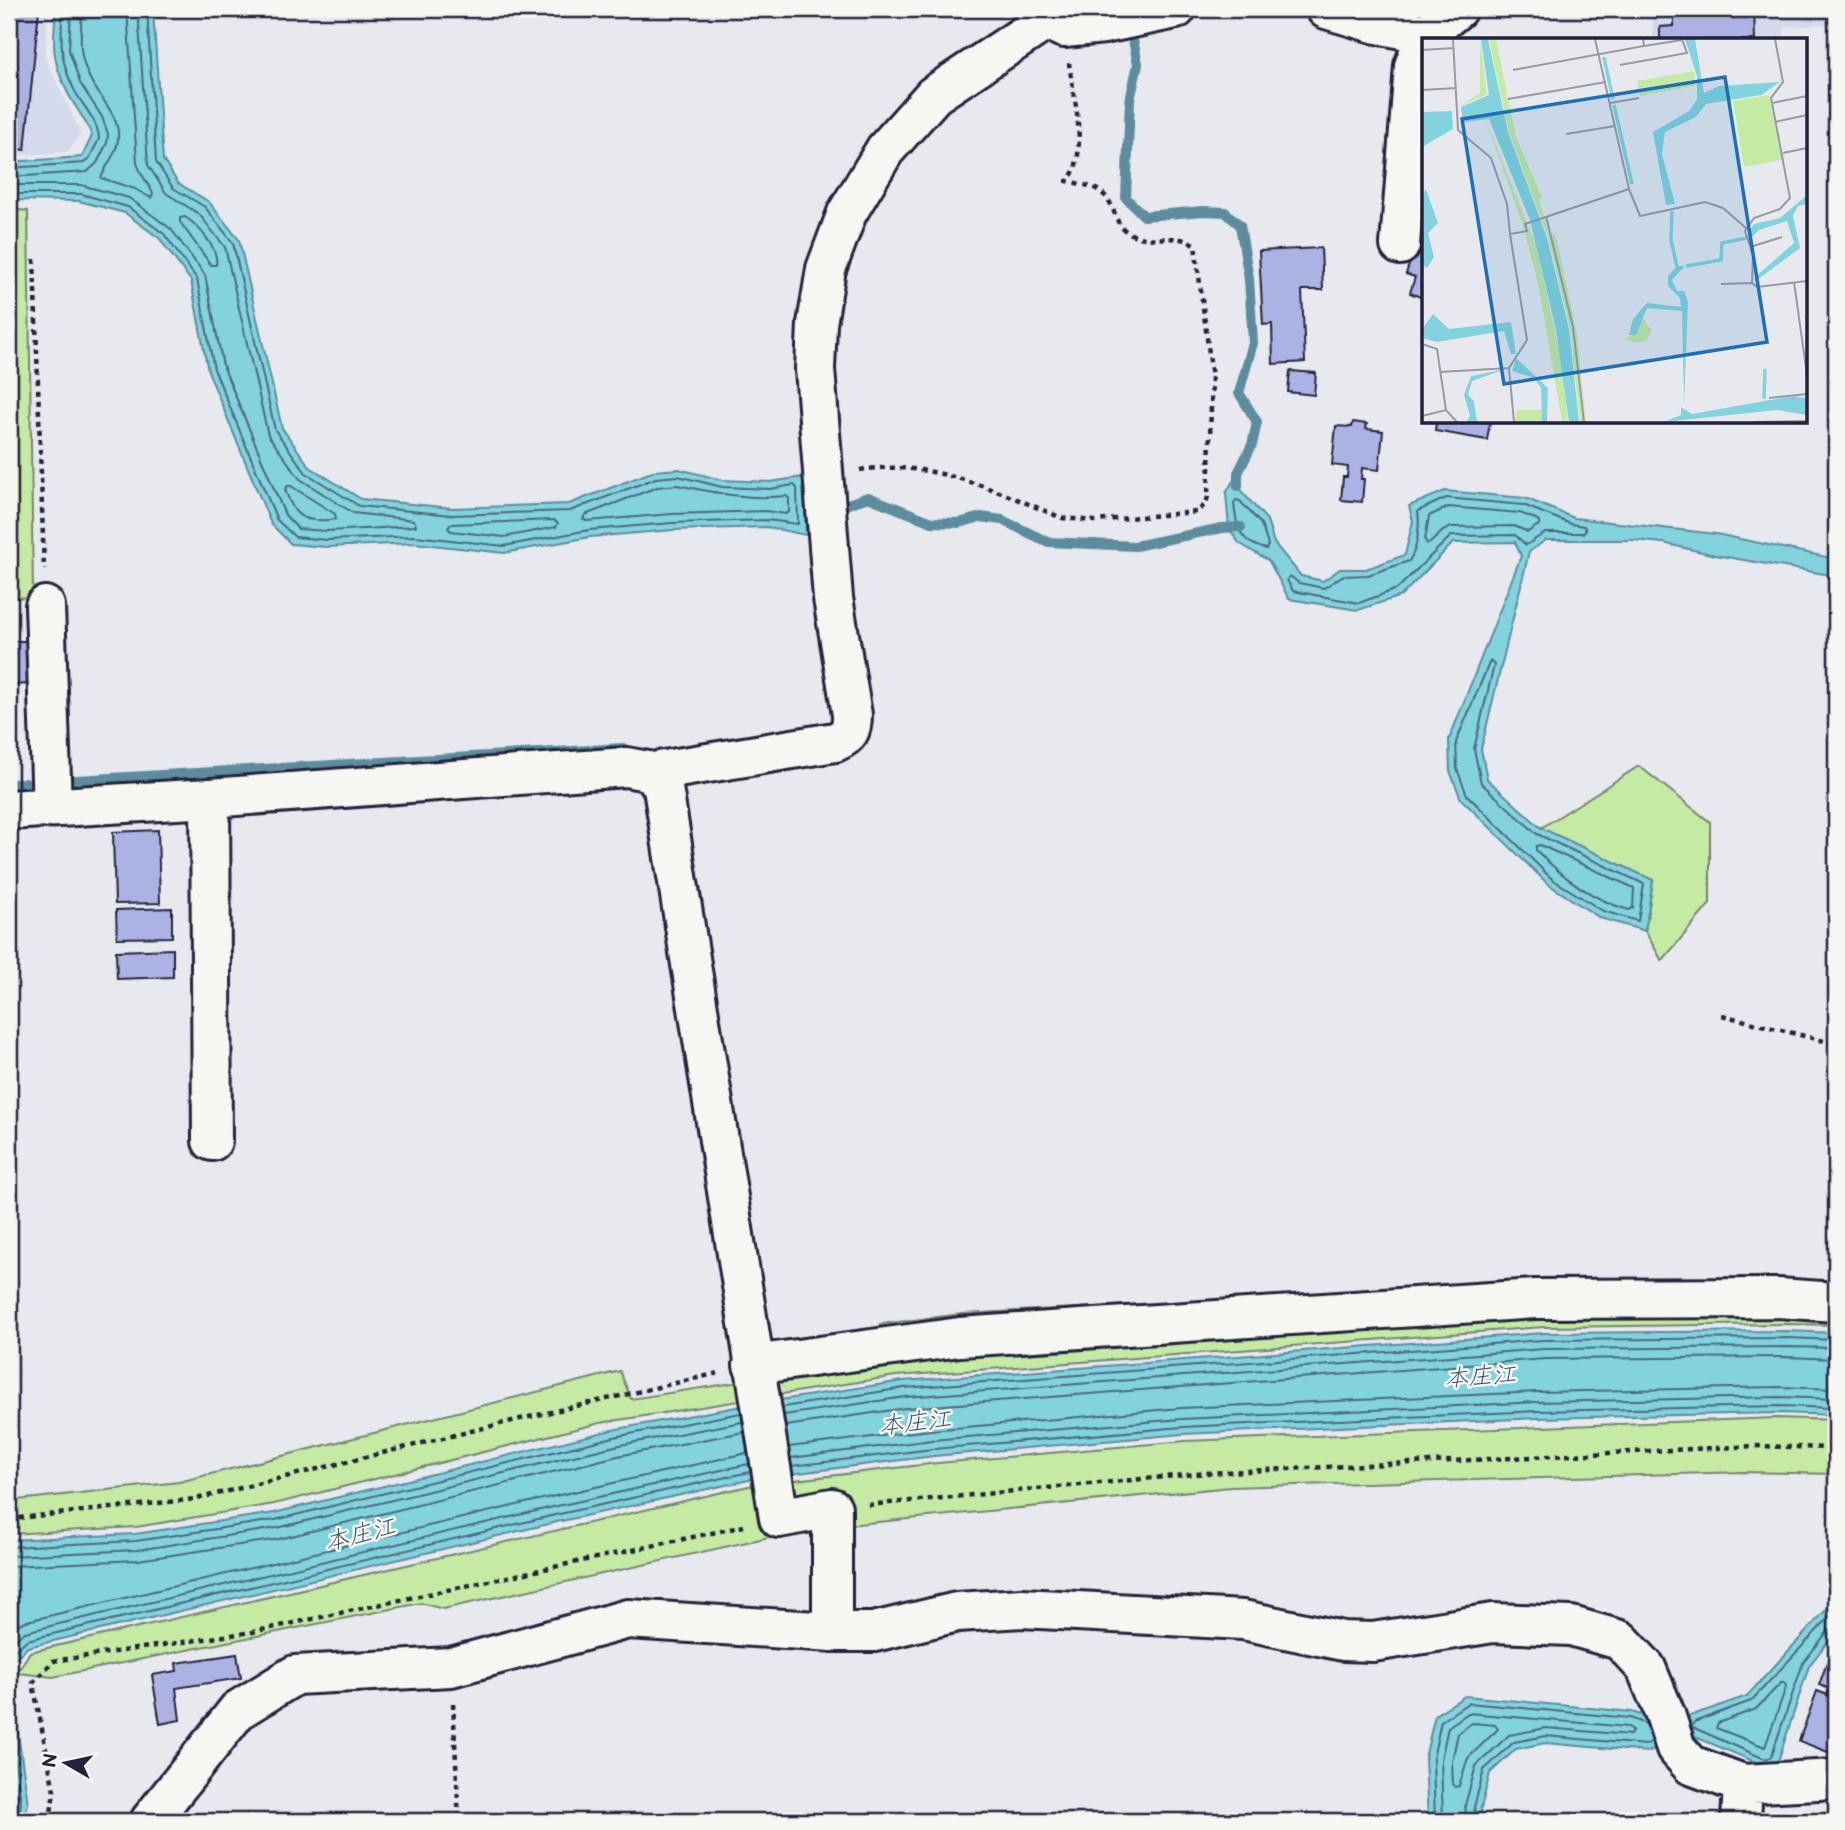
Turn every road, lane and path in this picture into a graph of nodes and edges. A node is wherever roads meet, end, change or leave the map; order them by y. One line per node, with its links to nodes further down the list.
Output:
1 (1176, 9): 4 (street)
2 (1326, 9): 5 (street)
3 (1457, 9): 6 (street)
4 (1049, 19): 10 (street); 10 (path)
5 (1422, 38)
6 (1426, 38)
7 (1422, 46): 8 (street)
8 (1400, 245)
9 (34, 259): 11 (path)
10 (823, 475): 12 (street)
11 (45, 606): 14 (street)
12 (653, 772): 13 (street); 20 (street)
13 (210, 798): 14 (street); 18 (street)
14 (52, 807): 15 (street)
15 (9, 810)
16 (1723, 1015): 17 (path)
17 (1836, 1044)
18 (212, 1141)
19 (1836, 1302): 20 (street)
20 (754, 1365): 23 (street); 24 (path)
21 (1836, 1447): 22 (path)
22 (832, 1508): 23 (street); 25 (street)
23 (779, 1518): 29 (path)
24 (9, 1519)
25 (832, 1632): 26 (street); 28 (street)
26 (451, 1667): 30 (street); 31 (path)
27 (1836, 1779): 28 (street)
28 (1743, 1784): 32 (street)
29 (50, 1821)
30 (150, 1821)
31 (459, 1821)
32 (1741, 1821)

